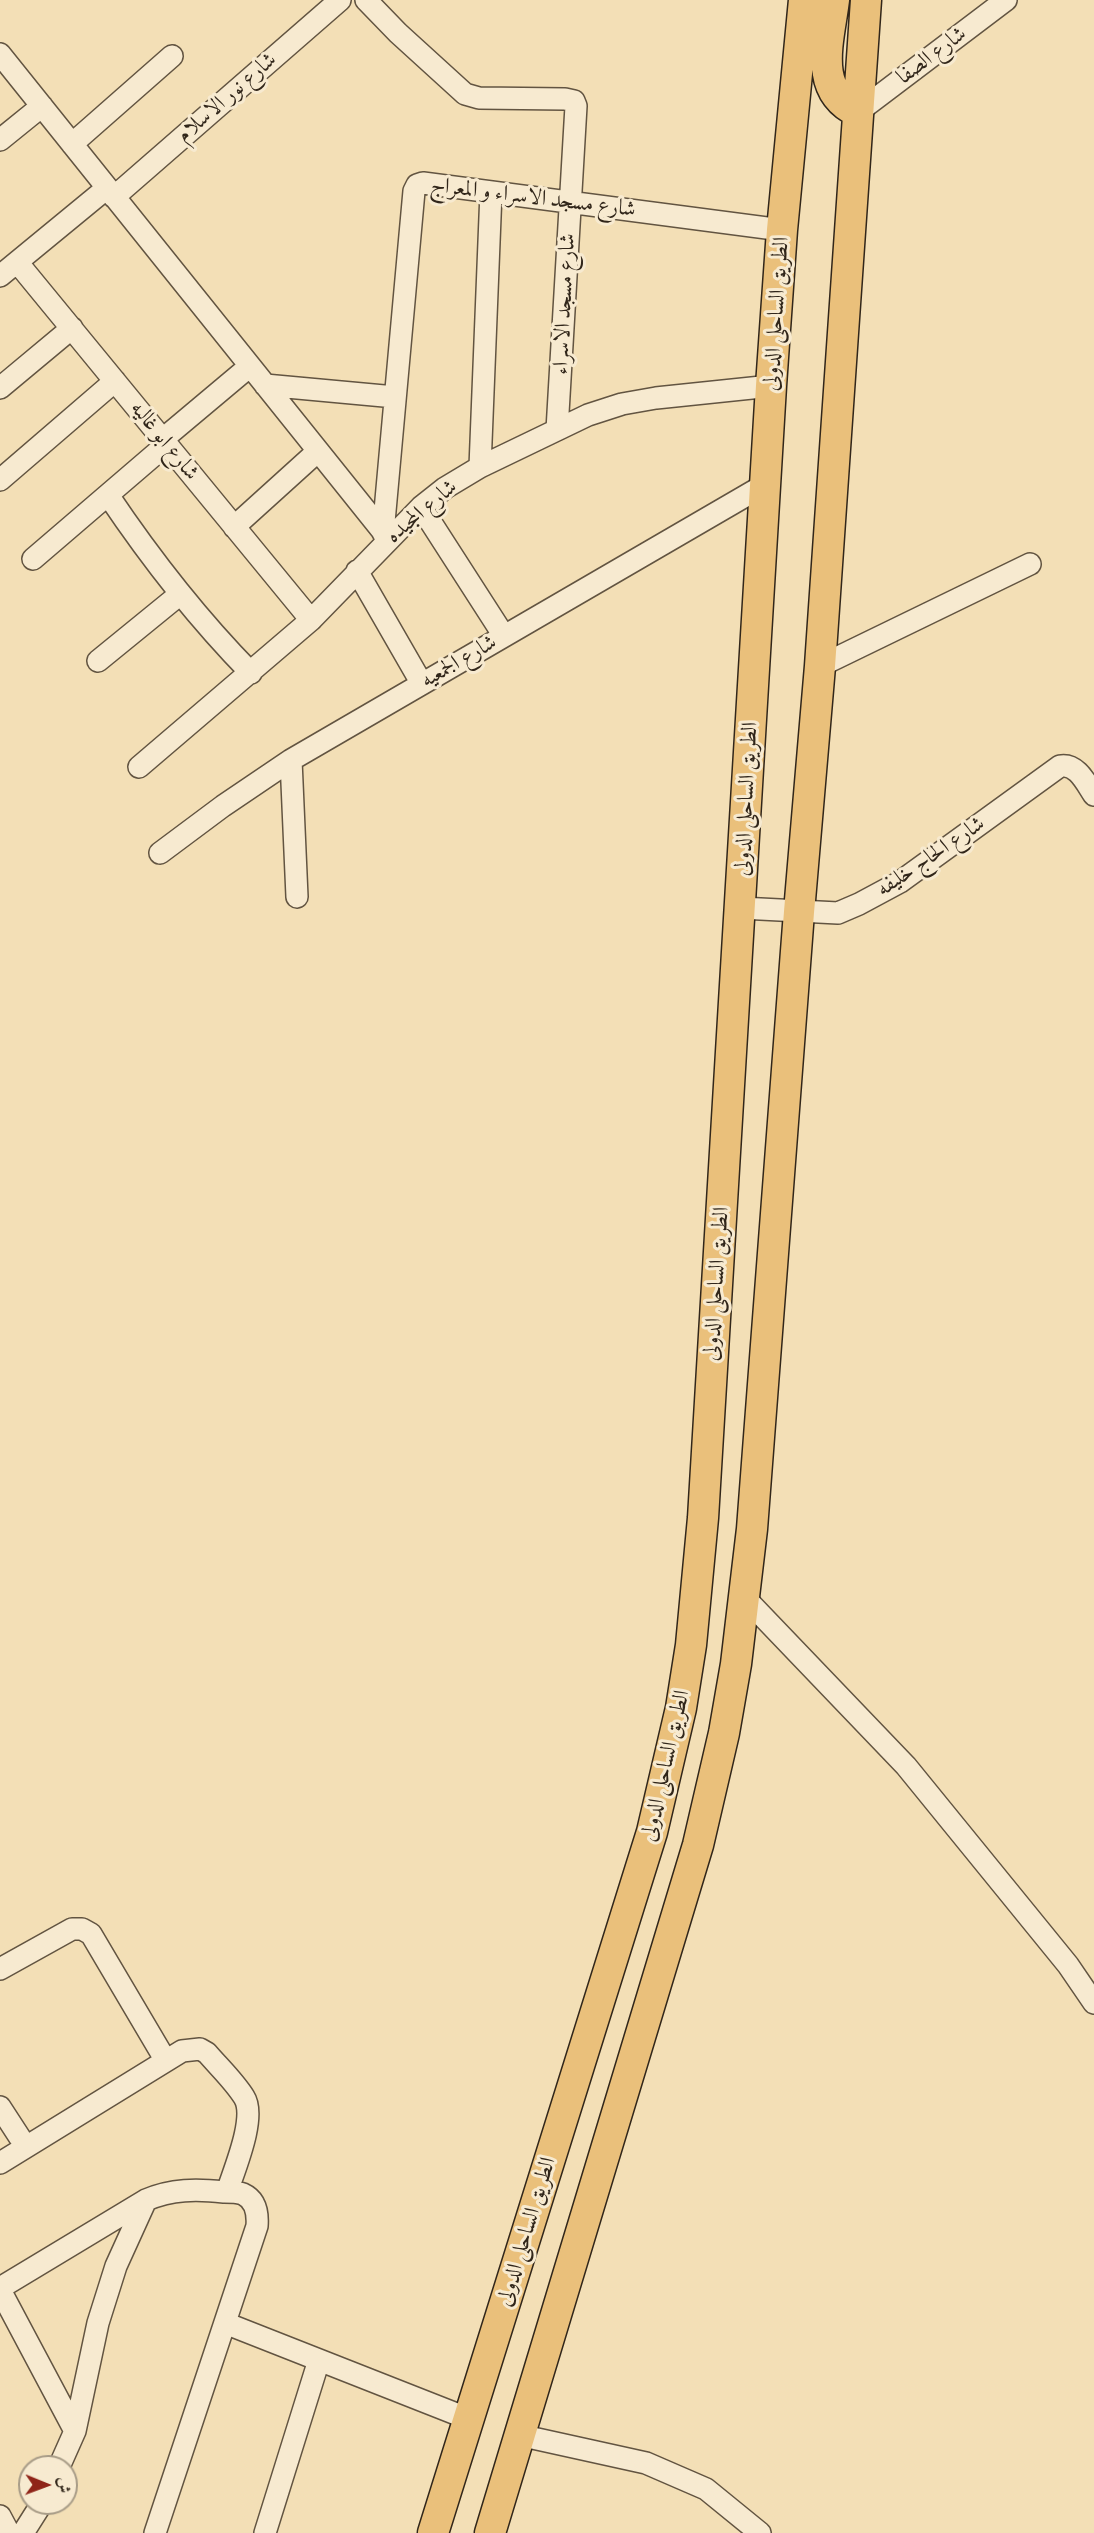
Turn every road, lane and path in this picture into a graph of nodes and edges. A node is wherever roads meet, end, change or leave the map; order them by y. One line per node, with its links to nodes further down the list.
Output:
1 (340, 0): 13 (street, شارع نور الاسلام)
2 (366, 0): 15 (street, شارع مسجد الاسراء)
3 (804, 0): 16 (highway, الطريق الساحلى الدولى)
4 (834, 0): 10 (highway)
5 (866, 0): 10 (highway)
6 (1006, 0): 10 (street, شارع الصفا)
7 (0, 54): 9 (street)
8 (172, 56): 12 (street)
9 (42, 106): 11 (street); 12 (street)
10 (858, 112): 43 (highway)
11 (0, 140)
12 (72, 144): 13 (street)
13 (111, 192): 17 (street, شارع نور الاسلام); 20 (street)
14 (491, 192): 15 (street, شارع مسجد الاسراء و المعراج); 25 (street, شارع مسجد الاسراء و المعراج); 29 (street)
15 (571, 202): 16 (street, شارع مسجد الاسراء و المعراج); 26 (street, شارع مسجد الاسراء)
16 (782, 230): 23 (highway, الطريق الساحلى الدولى)
17 (17, 262): 18 (street, شارع نور الاسلام); 19 (street, شارع ابو غاليه)
18 (0, 276)
19 (72, 328): 21 (street, شارع ابو غاليه); 24 (street)
20 (250, 366): 22 (street); 27 (street)
21 (115, 381): 27 (street, شارع ابو غاليه); 30 (street)
22 (265, 385): 25 (street); 28 (street)
23 (771, 386): 26 (street, شارع المجيده); 31 (highway, الطريق الساحلى الدولى)
24 (0, 388)
25 (395, 397): 35 (street, شارع مسجد الاسراء و المعراج)
26 (557, 430): 29 (street, شارع المجيده)
27 (165, 442): 32 (street); 34 (street, شارع ابو غاليه)
28 (318, 451): 34 (street); 35 (street)
29 (480, 467): 33 (street, شارع المجيده)
30 (0, 480)
31 (766, 483): 41 (street, شارع الجمعيه); 51 (highway, الطريق الساحلى الدولى)
32 (108, 495): 36 (street); 39 (street)
33 (421, 507): 35 (street, شارع المجيده); 41 (street)
34 (234, 526): 40 (street, شارع ابو غاليه)
35 (386, 536): 38 (street, شارع المجيده)
36 (33, 559)
37 (1030, 564): 43 (street)
38 (357, 571): 40 (street, شارع المجيده); 45 (street)
39 (179, 595): 42 (street); 44 (street)
40 (311, 620): 44 (street, شارع المجيده)
41 (504, 636): 45 (street, شارع الجمعيه)
42 (98, 661)
43 (820, 666): 52 (highway)
44 (251, 673): 47 (street, شارع المجيده)
45 (422, 684): 46 (street, شارع الجمعيه)
46 (291, 760): 49 (street, شارع الجمعيه); 50 (street)
47 (139, 767)
48 (1094, 795): 52 (street, شارع الحاج خليفه)
49 (160, 853)
50 (297, 897)
51 (741, 908): 52 (street, شارع الحاج خليفه); 65 (highway, الطريق الساحلى الدولى)
52 (799, 912): 53 (highway)
53 (746, 1599): 55 (street); 67 (highway)
54 (0, 1969): 56 (street)
55 (1094, 2003)
56 (166, 2061): 58 (street); 60 (street)
57 (0, 2107): 58 (street)
58 (26, 2147): 59 (street)
59 (0, 2163)
60 (227, 2192): 61 (street); 63 (street)
61 (146, 2200): 62 (street); 66 (street)
62 (0, 2289): 66 (street)
63 (225, 2323): 64 (street); 73 (street)
64 (319, 2360): 65 (street); 74 (street)
65 (469, 2419): 75 (highway, الطريق الساحلى الدولى)
66 (75, 2431): 68 (street)
67 (519, 2435): 76 (highway); 77 (street)
68 (64, 2455)
69 (34, 2515): 72 (street)
70 (0, 2517): 71 (street)
71 (9, 2533)
72 (23, 2533)
73 (155, 2533)
74 (265, 2533)
75 (434, 2533)
76 (490, 2533)
77 (760, 2533)

